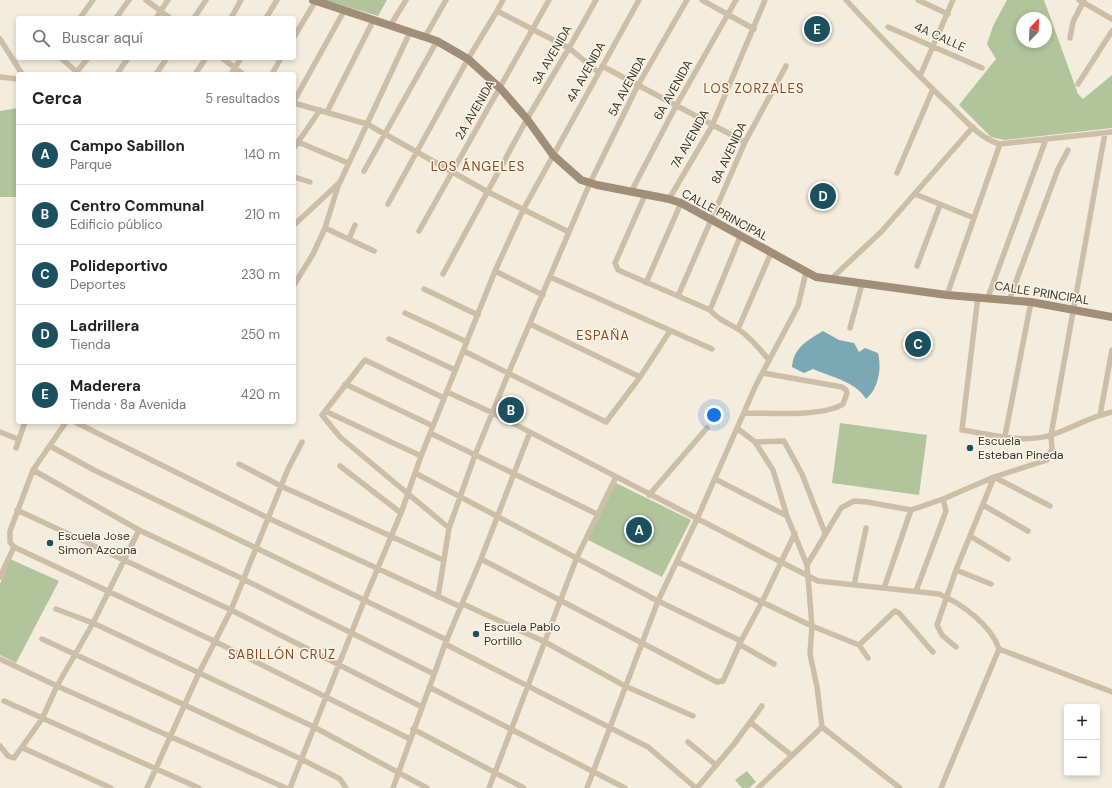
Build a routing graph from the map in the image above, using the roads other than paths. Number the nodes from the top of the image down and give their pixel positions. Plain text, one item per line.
1 (92, 0) edge
2 (129, 0) edge
3 (146, 0) edge
4 (168, 0) edge
5 (206, 0) edge
6 (241, 0) edge
7 (277, 0) edge
8 (406, 0) edge
9 (446, 0) edge
10 (502, 0) edge
11 (549, 0) edge
12 (596, 0) edge
13 (639, 0) edge
14 (687, 0) edge
15 (702, 0) edge
16 (736, 0) edge
17 (765, 0) edge
18 (846, 0) edge
19 (918, 0) edge
20 (953, 0) edge
21 (314, 1) edge
22 (1082, 1) edge
23 (161, 11) junction
24 (344, 11) junction
25 (497, 11) junction
26 (728, 14) junction
27 (948, 14) junction
28 (81, 16) edge
29 (117, 16) edge
30 (157, 16) edge
31 (167, 16) edge
32 (195, 16) edge
33 (231, 16) edge
34 (267, 16) edge
35 (1112, 19) edge
36 (373, 20) junction
37 (390, 26) junction
38 (888, 27) dead end
39 (533, 29) junction
40 (754, 29) junction
41 (1112, 31) edge
42 (410, 32) junction
43 (296, 33) edge
44 (425, 37) junction
45 (1070, 38) dead end
46 (0, 39) edge
47 (437, 41) junction
48 (934, 46) junction
49 (569, 48) junction
50 (468, 59) junction
51 (63, 60) edge
52 (87, 60) edge
53 (127, 60) edge
54 (166, 60) edge
55 (205, 60) edge
56 (225, 60) edge
57 (240, 60) edge
58 (280, 60) edge
59 (602, 66) junction
60 (786, 66) dead end
61 (235, 68) junction
62 (982, 68) dead end
63 (21, 72) edge
64 (75, 72) edge
65 (78, 72) edge
66 (118, 72) edge
67 (157, 72) edge
68 (196, 72) edge
69 (232, 72) edge
70 (240, 72) edge
71 (273, 72) edge
72 (598, 72) junction
73 (920, 76) junction
74 (0, 77) edge
75 (16, 79) edge
76 (1078, 84) dead end
77 (638, 85) junction
78 (501, 89) junction
79 (933, 89) junction
80 (296, 98) edge
81 (296, 103) edge
82 (676, 106) junction
83 (320, 110) junction
84 (327, 112) junction
85 (526, 120) junction
86 (367, 124) junction
87 (712, 126) junction
88 (973, 127) junction
89 (1112, 132) edge
90 (384, 133) junction
91 (1105, 133) junction
92 (1046, 139) junction
93 (298, 142) junction
94 (745, 142) junction
95 (1000, 144) junction
96 (296, 145) edge
97 (1068, 150) dead end
98 (416, 152) junction
99 (553, 155) junction
100 (348, 162) junction
101 (364, 171) dead end
102 (452, 172) junction
103 (897, 173) dead end
104 (296, 178) edge
105 (310, 182) dead end
106 (340, 182) junction
107 (590, 183) junction
108 (488, 192) junction
109 (632, 192) junction
110 (915, 194) junction
111 (645, 195) junction
112 (669, 199) junction
113 (681, 203) junction
114 (388, 204) dead end
115 (940, 205) junction
116 (523, 210) junction
117 (974, 218) junction
118 (711, 220) junction
119 (296, 223) edge
120 (355, 225) dead end
121 (325, 228) junction
122 (419, 231) dead end
123 (569, 232) junction
124 (740, 237) junction
125 (349, 239) junction
126 (374, 251) dead end
127 (771, 253) junction
128 (917, 266) dead end
129 (495, 271) junction
130 (806, 272) junction
131 (443, 274) dead end
132 (550, 277) junction
133 (831, 279) junction
134 (296, 282) edge
135 (646, 282) junction
136 (862, 284) junction
137 (424, 289) dead end
138 (947, 294) junction
139 (543, 295) junction
140 (678, 296) junction
141 (978, 296) junction
142 (988, 297) junction
143 (1009, 300) junction
144 (1031, 302) junction
145 (1075, 309) junction
146 (710, 310) junction
147 (405, 313) dead end
148 (478, 315) junction
149 (1112, 317) edge
150 (530, 324) junction
151 (850, 328) dead end
152 (738, 329) junction
153 (670, 331) junction
154 (389, 339) dead end
155 (467, 342) junction
156 (712, 349) dead end
157 (1112, 350) edge
158 (464, 351) junction
159 (769, 360) junction
160 (456, 370) junction
161 (509, 372) junction
162 (763, 373) junction
163 (640, 377) junction
164 (345, 384) junction
165 (447, 392) junction
166 (444, 398) junction
167 (325, 411) junction
168 (1112, 412) edge
169 (493, 413) junction
170 (744, 413) junction
171 (1100, 415) junction
172 (24, 424) edge
173 (65, 424) edge
174 (79, 424) edge
175 (433, 426) junction
176 (707, 428) dead end
177 (738, 429) junction
178 (0, 432) edge
179 (530, 432) junction
180 (430, 433) junction
181 (1050, 435) junction
182 (1005, 436) junction
183 (18, 439) junction
184 (302, 442) dead end
185 (754, 442) junction
186 (50, 446) junction
187 (16, 448) dead end
188 (475, 455) junction
189 (421, 456) junction
190 (239, 464) dead end
191 (340, 466) dead end
192 (33, 470) junction
193 (415, 473) junction
194 (514, 473) junction
195 (616, 477) junction
196 (994, 478) junction
197 (715, 479) junction
198 (281, 486) junction
199 (406, 494) junction
200 (649, 494) junction
201 (461, 498) junction
202 (943, 500) junction
203 (983, 505) junction
204 (1050, 506) dead end
205 (18, 510) junction
206 (911, 510) junction
207 (401, 513) junction
208 (597, 514) junction
209 (498, 516) junction
210 (787, 516) junction
211 (268, 518) junction
212 (697, 519) junction
213 (449, 528) junction
214 (866, 528) dead end
215 (139, 530) junction
216 (1028, 531) dead end
217 (795, 533) junction
218 (825, 533) junction
219 (970, 536) junction
220 (391, 537) junction
221 (14, 547) junction
222 (256, 548) junction
223 (577, 557) junction
224 (125, 559) junction
225 (481, 559) junction
226 (1008, 559) dead end
227 (443, 560) junction
228 (678, 562) junction
229 (780, 562) junction
230 (807, 565) junction
231 (378, 570) junction
232 (956, 570) junction
233 (808, 576) junction
234 (0, 577) edge
235 (243, 579) junction
236 (991, 584) dead end
237 (854, 585) junction
238 (884, 588) junction
239 (110, 591) junction
240 (916, 591) junction
241 (438, 597) junction
242 (947, 597) junction
243 (364, 601) junction
244 (560, 601) junction
245 (658, 601) junction
246 (762, 602) junction
247 (462, 606) junction
248 (56, 609) dead end
249 (231, 610) junction
250 (93, 623) junction
251 (812, 626) junction
252 (351, 634) junction
253 (42, 639) dead end
254 (214, 641) junction
255 (446, 642) junction
256 (545, 642) junction
257 (740, 643) junction
258 (641, 644) junction
259 (859, 645) junction
260 (956, 646) dead end
261 (998, 649) junction
262 (933, 652) dead end
263 (75, 655) junction
264 (868, 658) dead end
265 (0, 659) edge
266 (774, 664) dead end
267 (339, 665) junction
268 (199, 673) junction
269 (434, 674) junction
270 (57, 686) junction
271 (528, 686) junction
272 (625, 686) junction
273 (429, 687) junction
274 (1112, 692) edge
275 (326, 697) junction
276 (4, 701) dead end
277 (184, 706) junction
278 (762, 706) dead end
279 (422, 707) junction
280 (693, 716) dead end
281 (42, 719) junction
282 (750, 722) junction
283 (314, 727) junction
284 (822, 727) junction
285 (610, 728) junction
286 (413, 729) junction
287 (512, 730) junction
288 (172, 736) junction
289 (410, 739) junction
290 (688, 742) dead end
291 (0, 746) edge
292 (23, 748) junction
293 (791, 755) junction
294 (301, 759) junction
295 (716, 765) junction
296 (157, 770) junction
297 (399, 772) junction
298 (592, 772) junction
299 (495, 773) junction
300 (111, 788) edge
301 (147, 788) edge
302 (199, 788) edge
303 (286, 788) edge
304 (290, 788) edge
305 (346, 788) edge
306 (393, 788) edge
307 (427, 788) edge
308 (489, 788) edge
309 (524, 788) edge
310 (587, 788) edge
311 (625, 788) edge
312 (697, 788) edge
313 (758, 788) edge
314 (900, 788) edge
315 (941, 788) edge

1 - 28 street
2 - 29 street
3 - 23 street
4 - 23 street
5 - 32 street
6 - 33 street
7 - 34 street
8 - 37 street
9 - 44 street
10 - 25 street
11 - 39 street, 2A AVENIDA
12 - 49 street, 3A AVENIDA
13 - 59 street, 4A AVENIDA
14 - 77 street, 5A AVENIDA
15 - 26 street
16 - 26 street, 6A AVENIDA
17 - 40 street, 7A AVENIDA
18 - 73 street
19 - 27 street
20 - 27 street
21 - 24 street, CALLE PRINCIPAL
21 - 43 street
22 - 35 street
22 - 45 street
23 - 30 street
23 - 31 street
24 - 36 street, CALLE PRINCIPAL
24 - 80 street
25 - 39 street
25 - 50 street
26 - 40 street
26 - 82 street, 6A AVENIDA
27 - 48 street
36 - 37 street, CALLE PRINCIPAL
36 - 84 street
37 - 42 street, CALLE PRINCIPAL
38 - 48 street, 4A CALLE
39 - 49 street
39 - 78 street, 2A AVENIDA
40 - 87 street, 7A AVENIDA
41 - 76 street
42 - 44 street, CALLE PRINCIPAL
42 - 86 street
44 - 47 street, CALLE PRINCIPAL
46 - 63 street
47 - 50 street, CALLE PRINCIPAL
47 - 90 street
48 - 62 street, 4A CALLE
48 - 73 street
49 - 72 street
49 - 85 street, 3A AVENIDA
50 - 78 street, CALLE PRINCIPAL
50 - 98 street
51 - 64 street
52 - 65 street
53 - 66 street
54 - 67 street
55 - 68 street
56 - 61 street
57 - 61 street
58 - 71 street
59 - 72 street, 4A AVENIDA
59 - 77 street
60 - 94 street, 8A AVENIDA
61 - 69 street
61 - 70 street
72 - 99 street, 4A AVENIDA
73 - 79 street
74 - 75 street
77 - 82 street
77 - 107 street, 5A AVENIDA
78 - 85 street, CALLE PRINCIPAL
78 - 102 street, 2A AVENIDA
79 - 88 street
79 - 103 street
81 - 83 street
82 - 87 street
82 - 109 street, 6A AVENIDA
83 - 84 street
83 - 93 street
84 - 86 street
85 - 99 street, CALLE PRINCIPAL
85 - 108 street, 3A AVENIDA
86 - 90 street
86 - 100 street
87 - 94 street
87 - 112 street, 7A AVENIDA
88 - 95 street
88 - 110 street
89 - 91 street
90 - 98 street
90 - 101 street
91 - 92 street
91 - 145 street
92 - 95 street
92 - 142 street
93 - 96 street
93 - 100 street
94 - 118 street, 8A AVENIDA
95 - 117 street
97 - 143 street
98 - 102 street
98 - 114 street
99 - 107 street, CALLE PRINCIPAL
99 - 116 street, 4A AVENIDA
100 - 106 street
102 - 108 street
102 - 122 street, 2A AVENIDA
104 - 105 street
106 - 119 street
106 - 121 street
107 - 109 street, CALLE PRINCIPAL
107 - 123 street, 5A AVENIDA
108 - 116 street
108 - 131 street, 3A AVENIDA
109 - 111 street, CALLE PRINCIPAL
110 - 115 street
110 - 133 street
111 - 112 street, CALLE PRINCIPAL
111 - 135 street
112 - 113 street, CALLE PRINCIPAL
113 - 118 street, CALLE PRINCIPAL
113 - 135 street
115 - 117 street
115 - 128 street
116 - 123 street
116 - 129 street, 4A AVENIDA
117 - 138 street
118 - 124 street, CALLE PRINCIPAL
118 - 140 street, 8A AVENIDA
120 - 125 street
121 - 125 street
121 - 134 street
123 - 132 street, 5A AVENIDA
124 - 127 street, CALLE PRINCIPAL
124 - 146 street
125 - 126 street
127 - 130 street, CALLE PRINCIPAL
127 - 152 street
129 - 139 street
129 - 148 street, 4A AVENIDA
130 - 133 street, CALLE PRINCIPAL
130 - 159 street
132 - 139 street, 5A AVENIDA
132 - 153 street
133 - 136 street, CALLE PRINCIPAL
135 - 140 street
136 - 138 street, CALLE PRINCIPAL
136 - 151 street
137 - 148 street
138 - 141 street, CALLE PRINCIPAL
139 - 150 street, 5A AVENIDA
140 - 146 street
141 - 142 street, CALLE PRINCIPAL
141 - 182 street
142 - 143 street, CALLE PRINCIPAL
143 - 144 street, CALLE PRINCIPAL
144 - 145 street, CALLE PRINCIPAL
144 - 182 street
145 - 149 street, CALLE PRINCIPAL
145 - 181 street
146 - 152 street
147 - 155 street
148 - 155 street, 4A AVENIDA
150 - 161 street, 5A AVENIDA
150 - 163 street
152 - 159 street
153 - 156 street
153 - 163 street
154 - 160 street
155 - 158 street, 4A AVENIDA
157 - 171 street
158 - 160 street, 4A AVENIDA
158 - 161 street
159 - 162 street
160 - 165 street, 4A AVENIDA
161 - 163 street
161 - 169 street, 5A AVENIDA
162 - 170 street
162 - 170 street
164 - 166 street
164 - 167 street
164 - 175 street
165 - 166 street, 4A AVENIDA
165 - 169 street
166 - 175 street, 4A AVENIDA
167 - 189 street
167 - 199 street
168 - 171 street
169 - 179 street
169 - 188 street, 5A AVENIDA
170 - 177 street
171 - 181 street
172 - 183 street
173 - 186 street
174 - 211 street
175 - 180 street, 4A AVENIDA
176 - 200 street
177 - 185 street
177 - 197 street
178 - 183 street
179 - 194 street
179 - 195 street
180 - 188 street
180 - 189 street, 4A AVENIDA
181 - 182 street
181 - 196 street
183 - 187 street
184 - 198 street
185 - 210 street
185 - 218 street
186 - 192 street
186 - 222 street
188 - 194 street
188 - 201 street, 5A AVENIDA
189 - 193 street, 4A AVENIDA
190 - 198 street
191 - 207 street
192 - 205 street
192 - 215 street
193 - 199 street, 4A AVENIDA
193 - 201 street
194 - 208 street
194 - 209 street
195 - 200 street
195 - 208 street
196 - 202 street
196 - 203 street
196 - 204 street
197 - 210 street
197 - 212 street
198 - 211 street
198 - 220 street
199 - 207 street, 4A AVENIDA
199 - 213 street
200 - 212 street
201 - 209 street
201 - 213 street, 5A AVENIDA
202 - 206 street
202 - 240 street
203 - 216 street
203 - 219 street
205 - 221 street
205 - 224 street
206 - 218 street
206 - 238 street
207 - 220 street, 4A AVENIDA
208 - 223 street
209 - 223 street
209 - 225 street
210 - 217 street
211 - 222 street
211 - 231 street
212 - 228 street
212 - 229 street
213 - 227 street, 5A AVENIDA
214 - 237 street
215 - 224 street
215 - 235 street
217 - 229 street
217 - 230 street
218 - 230 street
219 - 226 street
219 - 232 street
220 - 227 street
220 - 231 street, 4A AVENIDA
221 - 234 street
221 - 239 street
222 - 235 street
222 - 243 street
223 - 244 street
223 - 245 street
224 - 239 street
224 - 249 street
225 - 244 street
225 - 247 street
227 - 241 street, 5A AVENIDA
228 - 245 street
228 - 246 street
229 - 233 street
229 - 246 street
230 - 233 street
231 - 241 street
231 - 243 street, 4A AVENIDA
232 - 236 street
232 - 242 street
233 - 237 street
233 - 251 street
235 - 249 street
235 - 252 street
237 - 238 street
238 - 240 street
239 - 250 street
239 - 254 street
240 - 242 street
241 - 247 street
242 - 260 street
242 - 261 street
243 - 252 street, 4A AVENIDA
243 - 255 street
244 - 256 street
244 - 258 street
245 - 257 street
245 - 258 street
246 - 251 street
246 - 257 street
247 - 255 street
247 - 256 street
248 - 250 street
249 - 254 street
249 - 267 street
250 - 263 street
250 - 268 street
251 - 259 street
251 - 284 street
252 - 267 street, 4A AVENIDA
252 - 269 street
253 - 263 street
254 - 268 street
254 - 275 street
255 - 269 street
255 - 271 street
256 - 271 street
256 - 272 street
257 - 258 street
257 - 266 street
258 - 272 street
259 - 262 street
259 - 264 street
261 - 274 street
261 - 315 street
263 - 270 street
263 - 277 street
265 - 270 street
267 - 275 street, 4A AVENIDA
267 - 279 street
268 - 277 street
268 - 283 street
269 - 273 street
270 - 281 street
270 - 288 street
271 - 285 street
271 - 287 street
272 - 280 street
272 - 285 street
273 - 279 street
273 - 287 street
275 - 283 street, 4A AVENIDA
275 - 289 street
276 - 281 street
277 - 288 street
277 - 294 street
278 - 282 street
279 - 286 street
281 - 292 street
281 - 296 street
282 - 293 street
282 - 295 street
283 - 294 street, 4A AVENIDA
283 - 297 street
284 - 293 street
284 - 314 street
285 - 298 street
285 - 312 street
286 - 289 street
286 - 299 street
287 - 298 street
287 - 299 street
288 - 296 street
288 - 303 street
289 - 297 street
290 - 295 street
291 - 292 street
292 - 300 street
293 - 313 street
294 - 304 street, 4A AVENIDA
294 - 305 street
295 - 312 street
296 - 301 street
296 - 302 street
297 - 306 street
297 - 307 street
298 - 310 street
298 - 311 street
299 - 308 street
299 - 309 street

